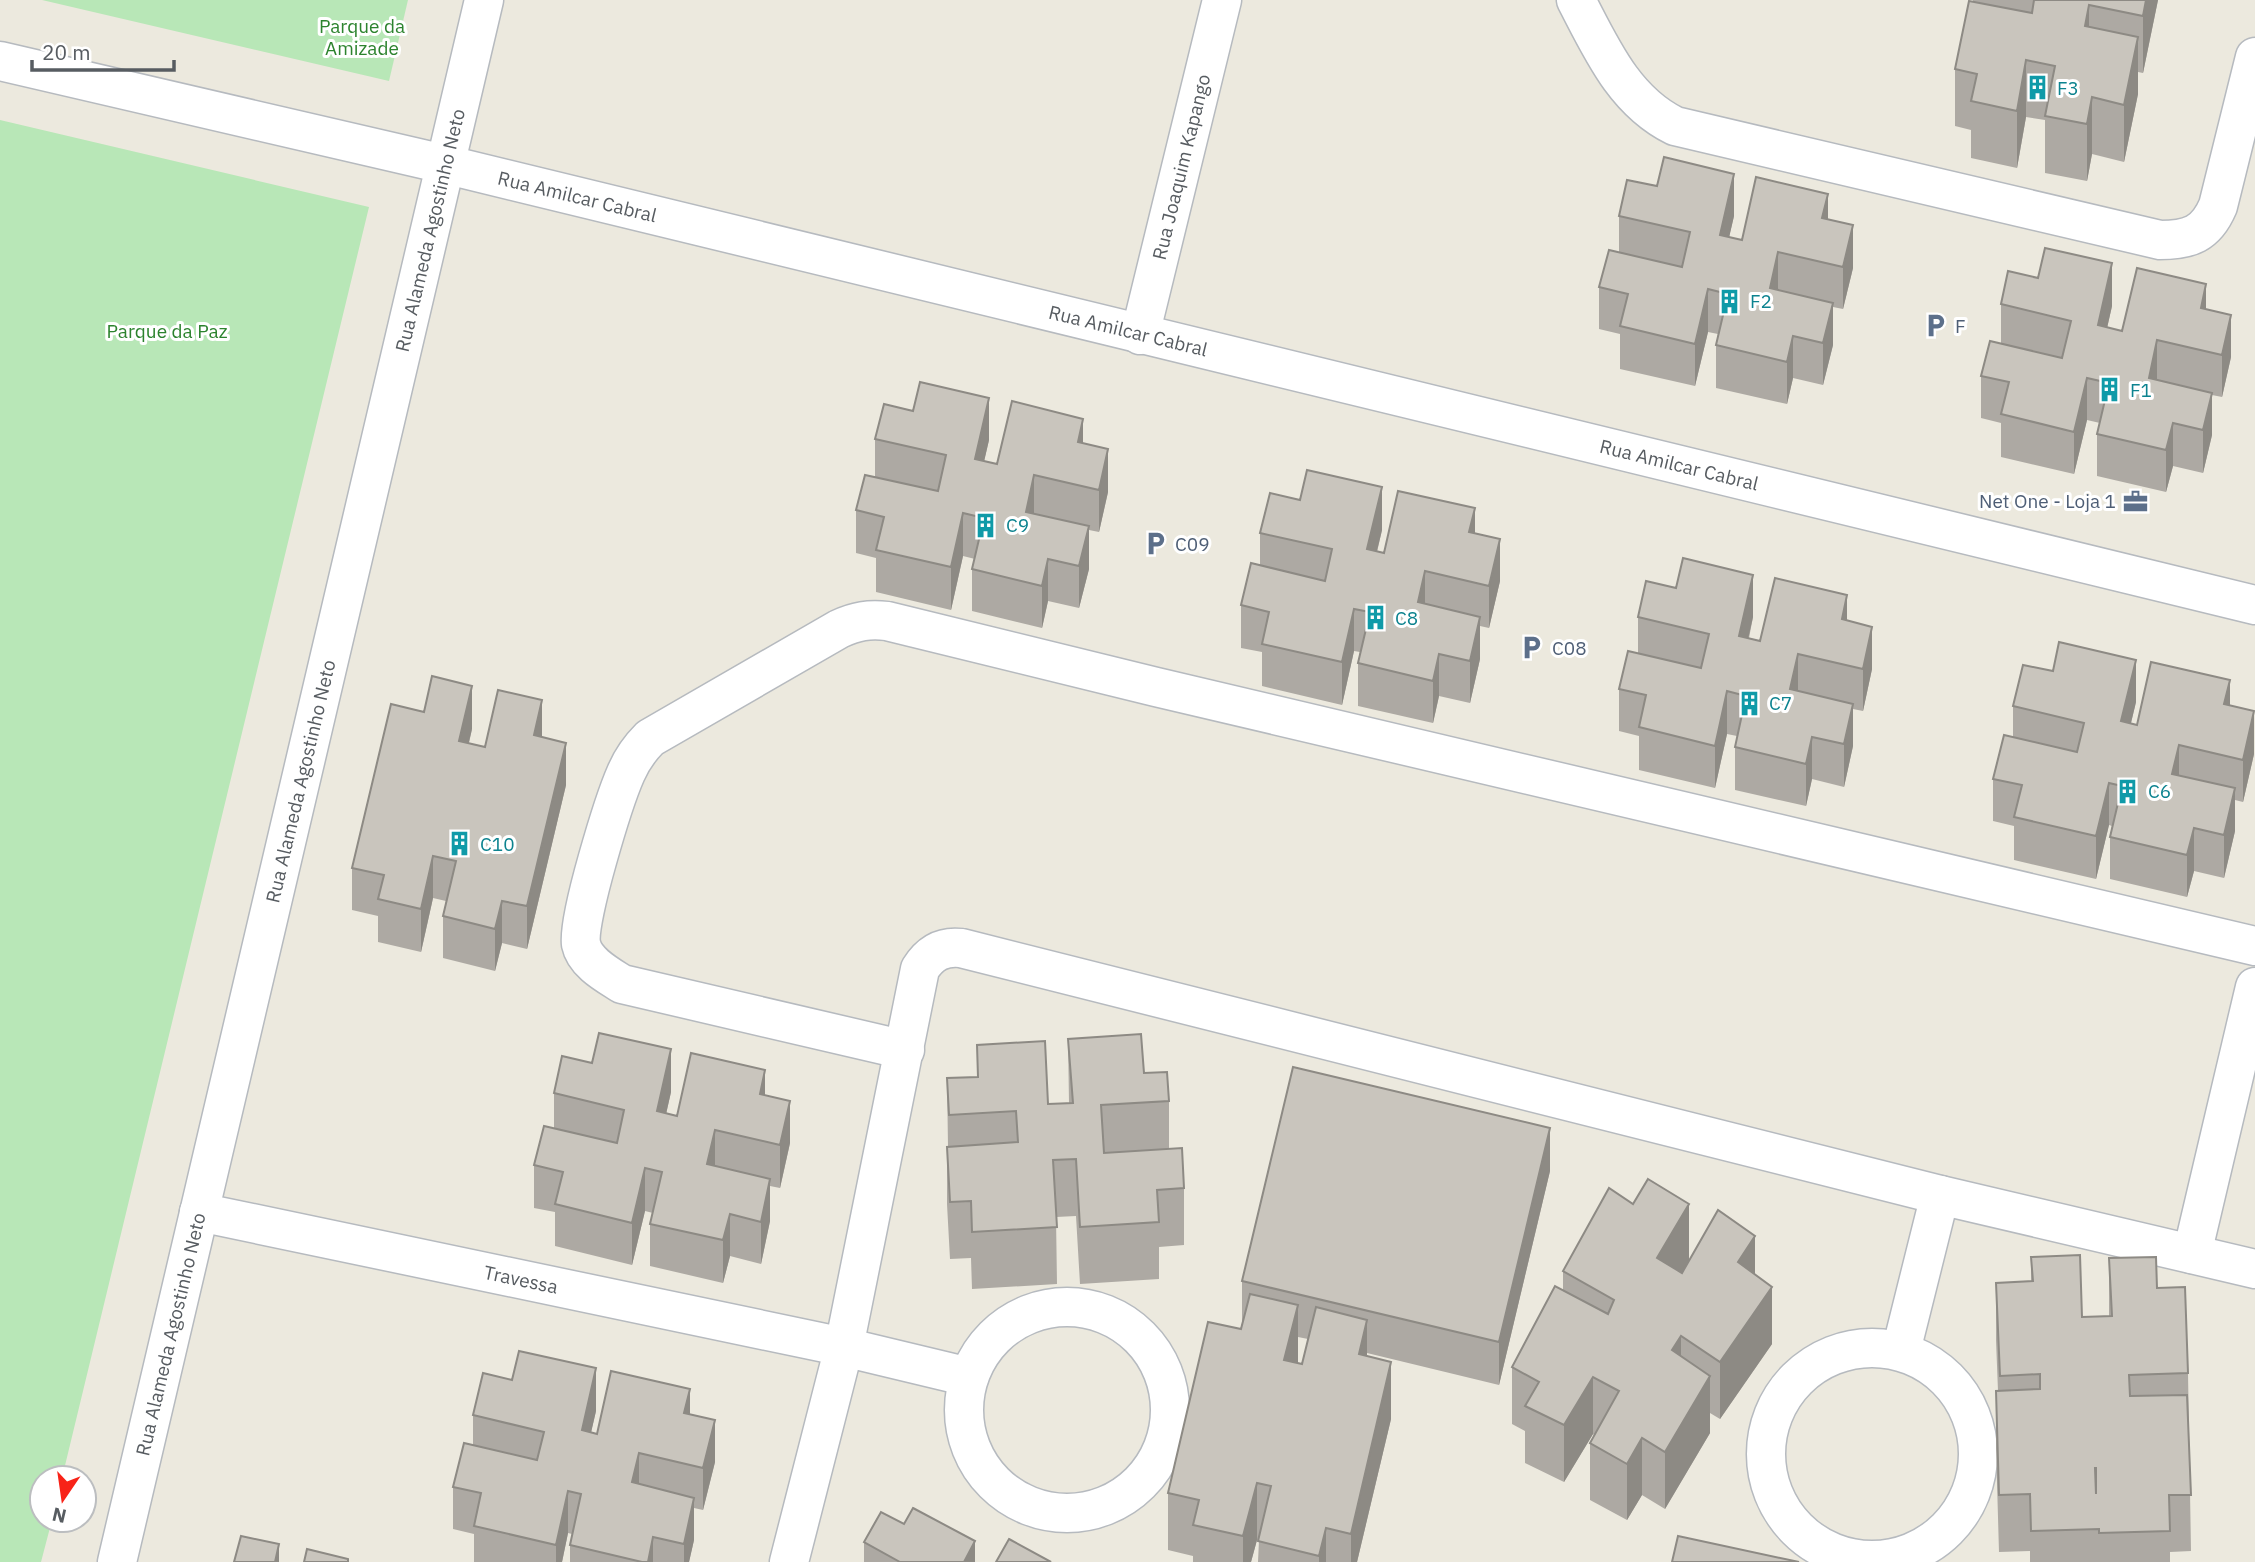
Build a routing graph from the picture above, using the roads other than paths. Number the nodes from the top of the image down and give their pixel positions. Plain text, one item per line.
1 (484, 0) edge
2 (1222, 0) edge
3 (1576, 0) edge
4 (2255, 57) edge
5 (0, 61) edge
6 (444, 164) junction
7 (1140, 335) junction
8 (2255, 605) edge
9 (2255, 946) edge
10 (2255, 987) edge
11 (905, 1051) junction
12 (1940, 1195) junction
13 (198, 1212) junction
14 (2192, 1254) junction
15 (2255, 1269) edge
16 (844, 1347) junction
17 (1901, 1351) junction
18 (969, 1377) junction
19 (117, 1562) edge
20 (789, 1562) edge

1 - 6 street, Rua Alameda Agostinho Neto
2 - 7 street, Rua Joaquim Kapango
3 - 4 street
5 - 6 street, Rua Amilcar Cabral
6 - 7 street, Rua Amilcar Cabral
6 - 13 street, Rua Alameda Agostinho Neto
7 - 8 street, Rua Amilcar Cabral
9 - 11 street
10 - 14 street
11 - 12 street
11 - 16 street
12 - 14 street
12 - 17 street
13 - 16 street, Travessa
13 - 19 street, Rua Alameda Agostinho Neto
14 - 15 street
16 - 18 street, Travessa
16 - 20 street
17 - 17 street
18 - 18 street

